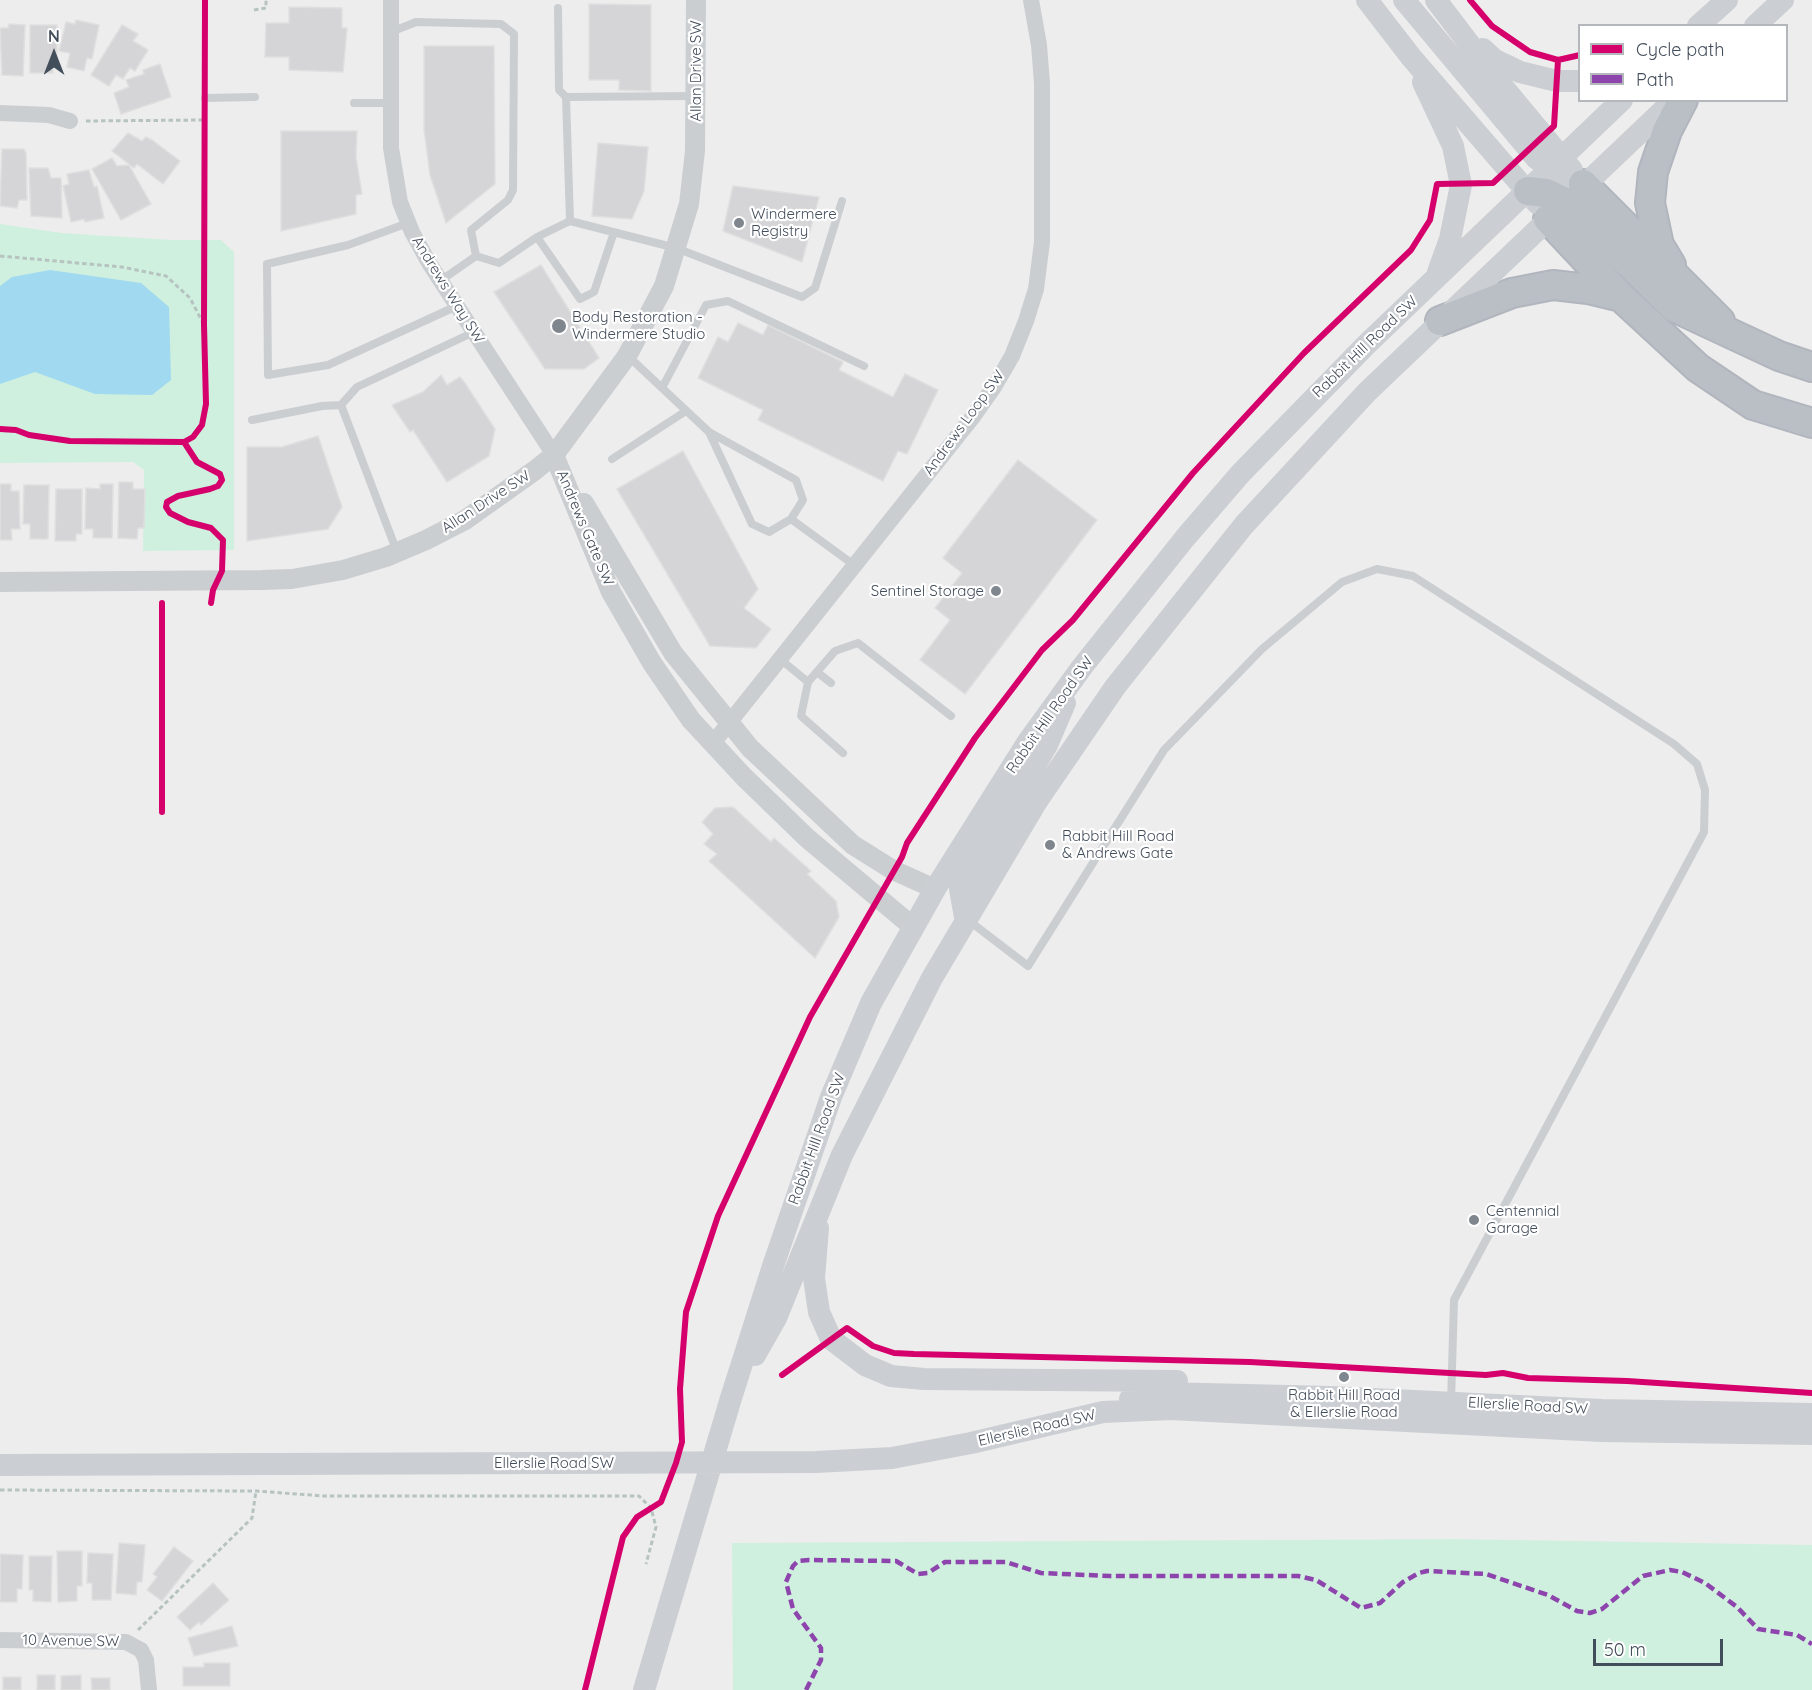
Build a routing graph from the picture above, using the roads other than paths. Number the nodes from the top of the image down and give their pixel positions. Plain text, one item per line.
1 (391, 0) edge
2 (696, 0) edge
3 (1031, 0) edge
4 (1367, 0) edge
5 (1404, 0) edge
6 (1436, 0) edge
7 (1726, 0) edge
8 (1783, 0) edge
9 (558, 8) dead end
10 (1698, 24) edge
11 (1757, 24) edge
12 (1459, 27) junction
13 (391, 32) junction
14 (1411, 57) junction
15 (1578, 81) edge
16 (696, 96) junction
17 (255, 97) dead end
18 (566, 97) junction
19 (205, 98) road end
20 (1620, 102) edge
21 (1672, 102) edge
22 (1682, 102) edge
23 (354, 103) dead end
24 (391, 103) junction
25 (0, 113) edge
26 (70, 121) road end
27 (1556, 164) junction
28 (1528, 191) junction
29 (842, 201) dead end
30 (1565, 202) junction
31 (570, 221) junction
32 (408, 223) junction
33 (614, 232) junction
34 (537, 237) junction
35 (676, 248) junction
36 (476, 256) junction
37 (1435, 279) junction
38 (440, 280) junction
39 (1683, 285) junction
40 (1621, 297) junction
41 (457, 306) junction
42 (1440, 321) junction
43 (474, 332) junction
44 (1732, 333) junction
45 (627, 356) junction
46 (864, 366) dead end
47 (1812, 367) edge
48 (662, 388) junction
49 (341, 405) junction
50 (686, 411) junction
51 (252, 420) dead end
52 (1812, 423) edge
53 (709, 432) junction
54 (554, 455) junction
55 (612, 459) dead end
56 (791, 519) junction
57 (397, 552) junction
58 (854, 565) junction
59 (0, 582) edge
60 (780, 659) junction
61 (817, 672) junction
62 (808, 682) junction
63 (1072, 682) junction
64 (831, 683) dead end
65 (951, 716) dead end
66 (728, 723) junction
67 (713, 743) junction
68 (843, 753) dead end
69 (934, 889) junction
70 (965, 918) junction
71 (913, 927) junction
72 (819, 1209) junction
73 (1330, 1397) junction
74 (731, 1398) junction
75 (1103, 1412) junction
76 (1451, 1413) junction
77 (1812, 1414) edge
78 (1812, 1434) edge
79 (713, 1463) junction
80 (0, 1466) edge
81 (0, 1640) edge
82 (149, 1690) edge
83 (644, 1690) edge

1 - 13 street, Andrews Way SW
2 - 16 street, Allan Drive SW
3 - 58 street, Andrews Loop SW
4 - 14 main road
5 - 27 main road
6 - 12 main road
7 - 10 main road
8 - 11 main road
9 - 18 lane
12 - 15 main road
12 - 27 main road
13 - 24 street, Andrews Way SW
13 - 36 lane
14 - 28 main road
14 - 37 main road
16 - 18 lane
16 - 35 street, Allan Drive SW
17 - 19 lane
18 - 31 lane
20 - 27 main road, Rabbit Hill Road SW
21 - 30 main road, Rabbit Hill Road SW
22 - 39 highway
23 - 24 lane
24 - 32 street, Andrews Way SW
25 - 26 street
27 - 28 main road, Rabbit Hill Road SW
27 - 30 main road
28 - 30 highway
28 - 37 main road, Rabbit Hill Road SW
29 - 35 lane
30 - 39 highway
30 - 40 highway
30 - 42 main road, Rabbit Hill Road SW
30 - 44 highway
31 - 33 lane
31 - 34 lane
32 - 38 street, Andrews Way SW
32 - 41 lane
33 - 34 lane
33 - 35 lane
34 - 36 lane
35 - 45 street, Allan Drive SW
36 - 38 lane
37 - 63 main road, Rabbit Hill Road SW
38 - 41 street, Andrews Way SW
39 - 44 highway
40 - 42 highway
40 - 52 highway
41 - 43 street, Andrews Way SW
42 - 70 main road, Rabbit Hill Road SW
43 - 49 lane
43 - 54 street, Andrews Way SW
44 - 47 highway
45 - 48 lane
45 - 54 street, Allan Drive SW
46 - 48 lane
48 - 50 lane
49 - 51 lane
49 - 57 lane
50 - 53 lane
50 - 55 lane
53 - 56 lane
53 - 56 lane
54 - 57 street, Allan Drive SW
54 - 66 street, Andrews Gate SW
54 - 67 street, Andrews Gate SW
56 - 58 lane
57 - 59 street, Allan Drive SW
58 - 60 street, Andrews Loop SW
60 - 62 lane
60 - 66 street, Andrews Loop SW
61 - 62 lane
61 - 64 lane
61 - 65 lane
62 - 68 lane
63 - 69 main road, Rabbit Hill Road SW
63 - 70 main road
66 - 67 street, Andrews Loop SW
66 - 69 street, Andrews Gate SW
67 - 71 street, Andrews Gate SW
69 - 71 main road, Rabbit Hill Road SW
70 - 72 main road, Rabbit Hill Road SW
70 - 76 lane
71 - 74 main road, Rabbit Hill Road SW
72 - 73 main road
72 - 74 main road, Rabbit Hill Road SW
73 - 75 main road, Ellerslie Road SW
73 - 76 main road, Ellerslie Road SW
74 - 79 main road, Rabbit Hill Road SW
75 - 76 main road, Ellerslie Road SW
75 - 79 main road, Ellerslie Road SW
76 - 77 main road, Ellerslie Road SW
76 - 78 main road, Ellerslie Road SW
79 - 80 main road, Ellerslie Road SW
79 - 83 main road, Rabbit Hill Road SW
81 - 82 street, 10 Avenue SW

